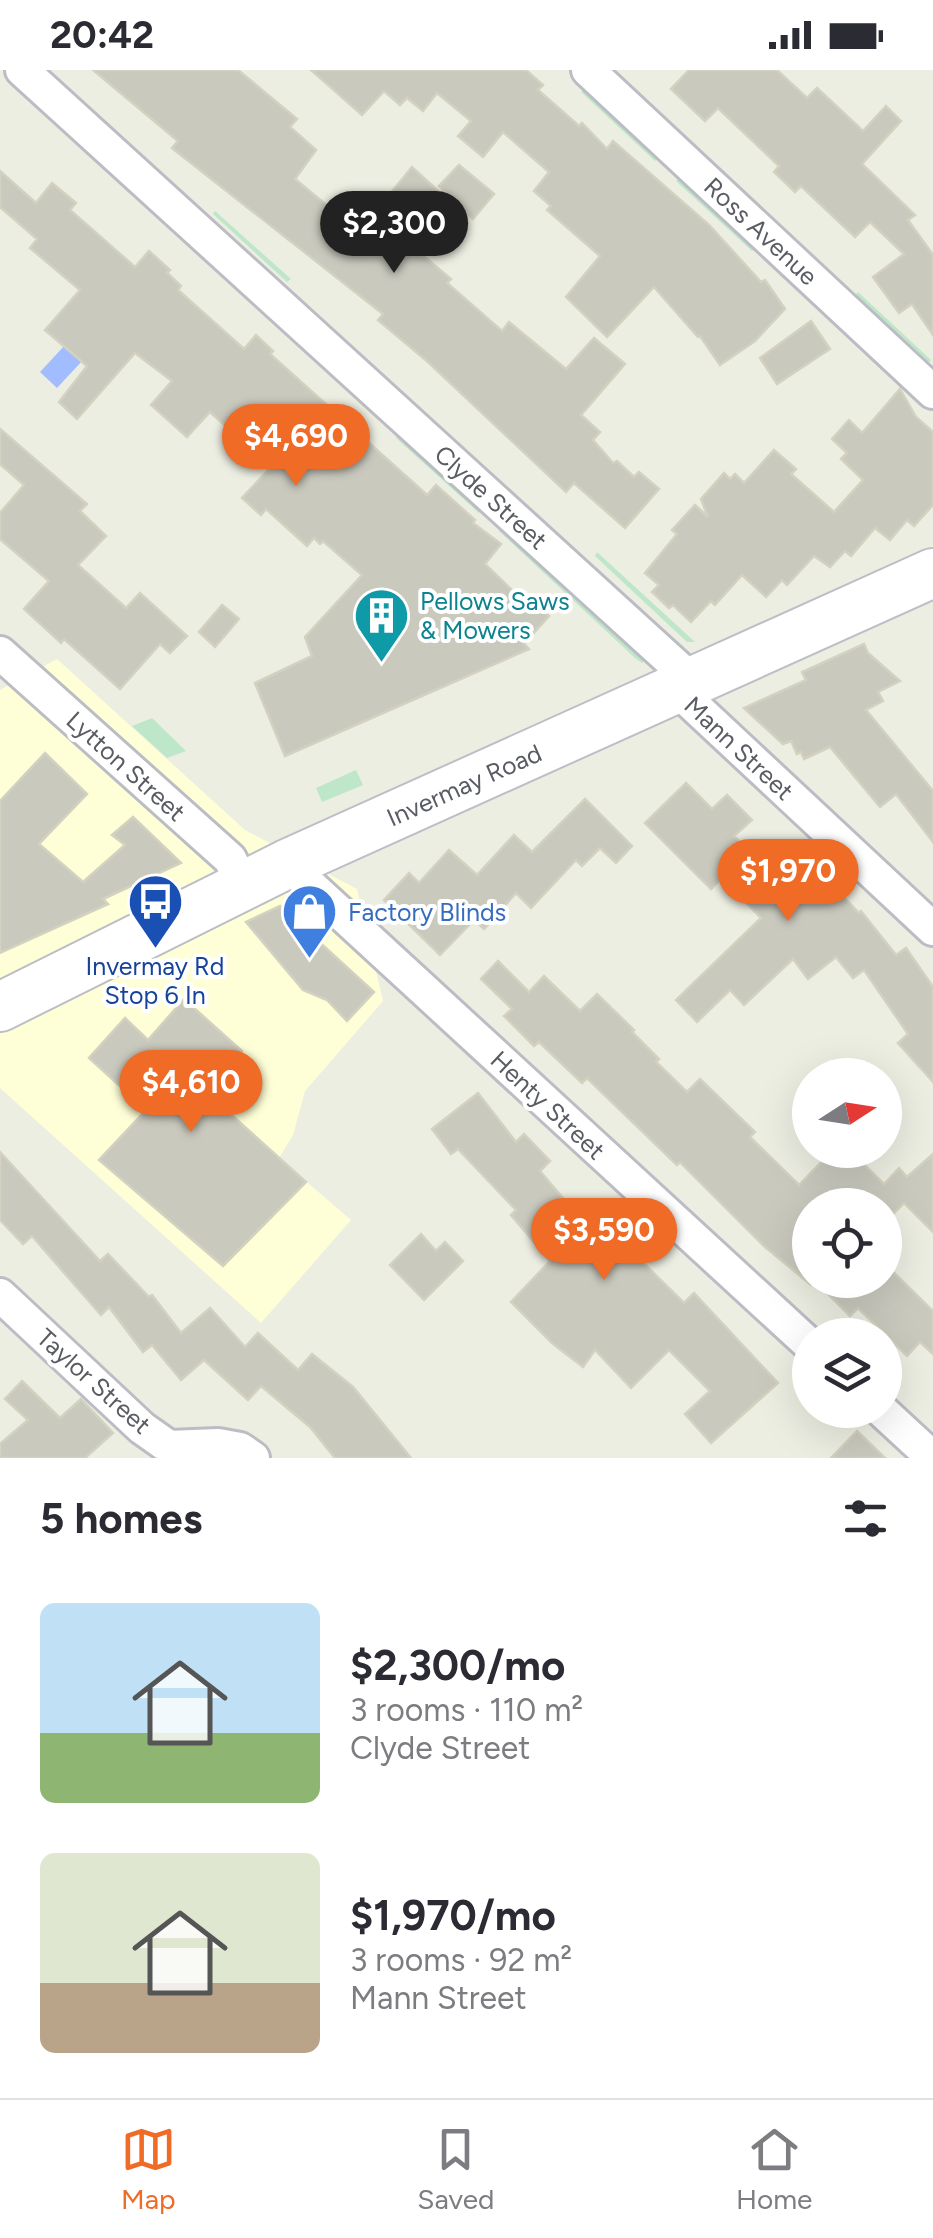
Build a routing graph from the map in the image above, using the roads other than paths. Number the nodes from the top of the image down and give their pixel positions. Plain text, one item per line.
1 (22, 70) edge
2 (588, 70) edge
3 (933, 392) edge
4 (933, 573) edge
5 (0, 653) edge
6 (684, 685) junction
7 (287, 864) junction
8 (243, 885) junction
9 (933, 929) edge
10 (0, 1007) edge
11 (0, 1296) edge
12 (792, 1328) edge
13 (900, 1428) edge
14 (166, 1452) edge
15 (253, 1458) edge
16 (933, 1458) edge

1 - 6 street, Clyde Street
2 - 3 street, Ross Avenue
4 - 6 main road, Invermay Road
5 - 8 street, Lytton Street
6 - 7 main road, Invermay Road
6 - 9 street, Mann Street
7 - 8 main road, Invermay Road
7 - 12 street, Henty Street
8 - 10 main road, Invermay Road
11 - 14 street, Taylor Street
13 - 16 street
14 - 15 street, Taylor Street

